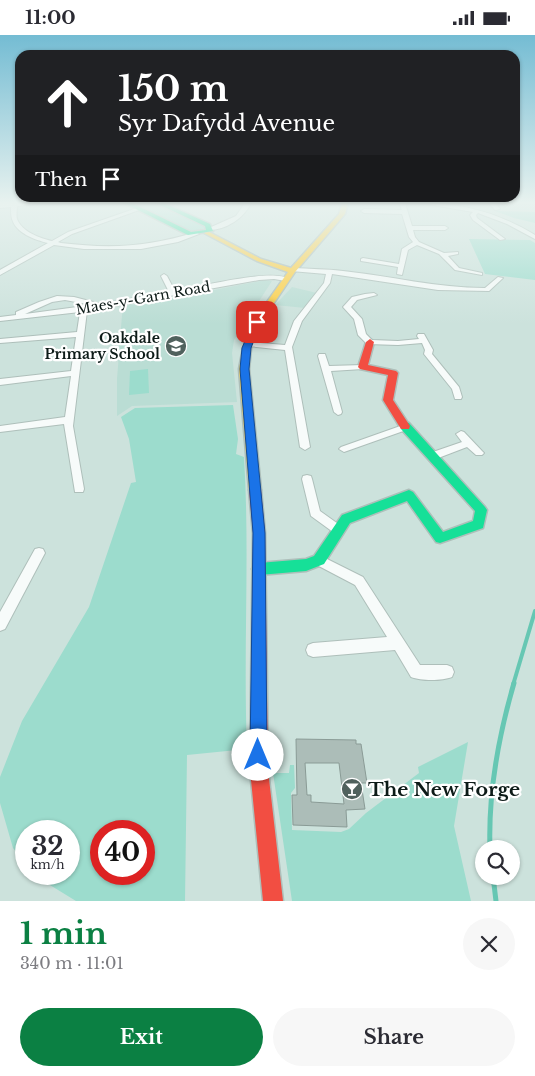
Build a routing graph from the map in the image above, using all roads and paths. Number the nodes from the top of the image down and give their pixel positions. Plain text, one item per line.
1 (51, 243) edge
2 (54, 243) edge
3 (164, 243) edge
4 (228, 243) edge
5 (316, 243) edge
6 (417, 243) joint
7 (456, 253) dead end
8 (443, 255) junction
9 (363, 260) dead end
10 (402, 265) junction
11 (0, 273) edge
12 (290, 273) junction
13 (329, 273) junction
14 (400, 274) dead end
15 (480, 274) dead end
16 (164, 276) dead end
17 (500, 278) dead end
18 (173, 293) junction
19 (374, 295) dead end
20 (100, 306) junction
21 (84, 309) junction
22 (12, 318) junction
23 (0, 319) edge
24 (80, 334) junction
25 (0, 341) edge
26 (370, 342) junction
27 (248, 344) junction
28 (288, 348) junction
29 (322, 357) dead end
30 (363, 367) junction
31 (326, 369) junction
32 (74, 373) junction
33 (0, 382) edge
34 (458, 397) dead end
35 (338, 412) dead end
36 (69, 420) junction
37 (406, 427) junction
38 (0, 429) edge
39 (461, 434) dead end
40 (469, 443) junction
41 (305, 447) dead end
42 (344, 449) dead end
43 (479, 453) dead end
44 (433, 455) junction
45 (307, 479) dead end
46 (80, 489) dead end
47 (337, 529) junction
48 (39, 553) dead end
49 (319, 560) junction
50 (259, 569) junction
51 (0, 625) edge
52 (398, 643) junction
53 (313, 650) dead end
54 (447, 672) dead end
55 (273, 901) edge

1 - 11 street
2 - 3 street
4 - 12 street
5 - 12 street
6 - 8 street
6 - 10 street
7 - 8 street
8 - 15 street
9 - 10 street
10 - 14 street
12 - 13 street, Maes-y-Garn Road
12 - 18 street, Maes-y-Garn Road
12 - 27 street
13 - 17 street, Maes-y-Garn Road
13 - 28 street
16 - 18 street
18 - 20 street, Maes-y-Garn Road
19 - 26 street
20 - 21 street, Maes-y-Garn Road
20 - 22 street
21 - 22 street, Maes-y-Garn Road
21 - 24 street
22 - 23 street, Maes-y-Garn Road
24 - 25 street
24 - 32 street
26 - 30 street
26 - 34 street
27 - 28 street
27 - 50 street
28 - 41 street
29 - 31 street
30 - 31 street
30 - 37 street
31 - 35 street
32 - 33 street
32 - 36 street
36 - 38 street
36 - 46 street
37 - 42 street
37 - 44 street
39 - 40 street
40 - 43 street
40 - 44 street
44 - 47 street
45 - 47 street
47 - 49 street
48 - 51 street
49 - 50 street
49 - 52 street
50 - 55 street
52 - 53 street
52 - 54 street

